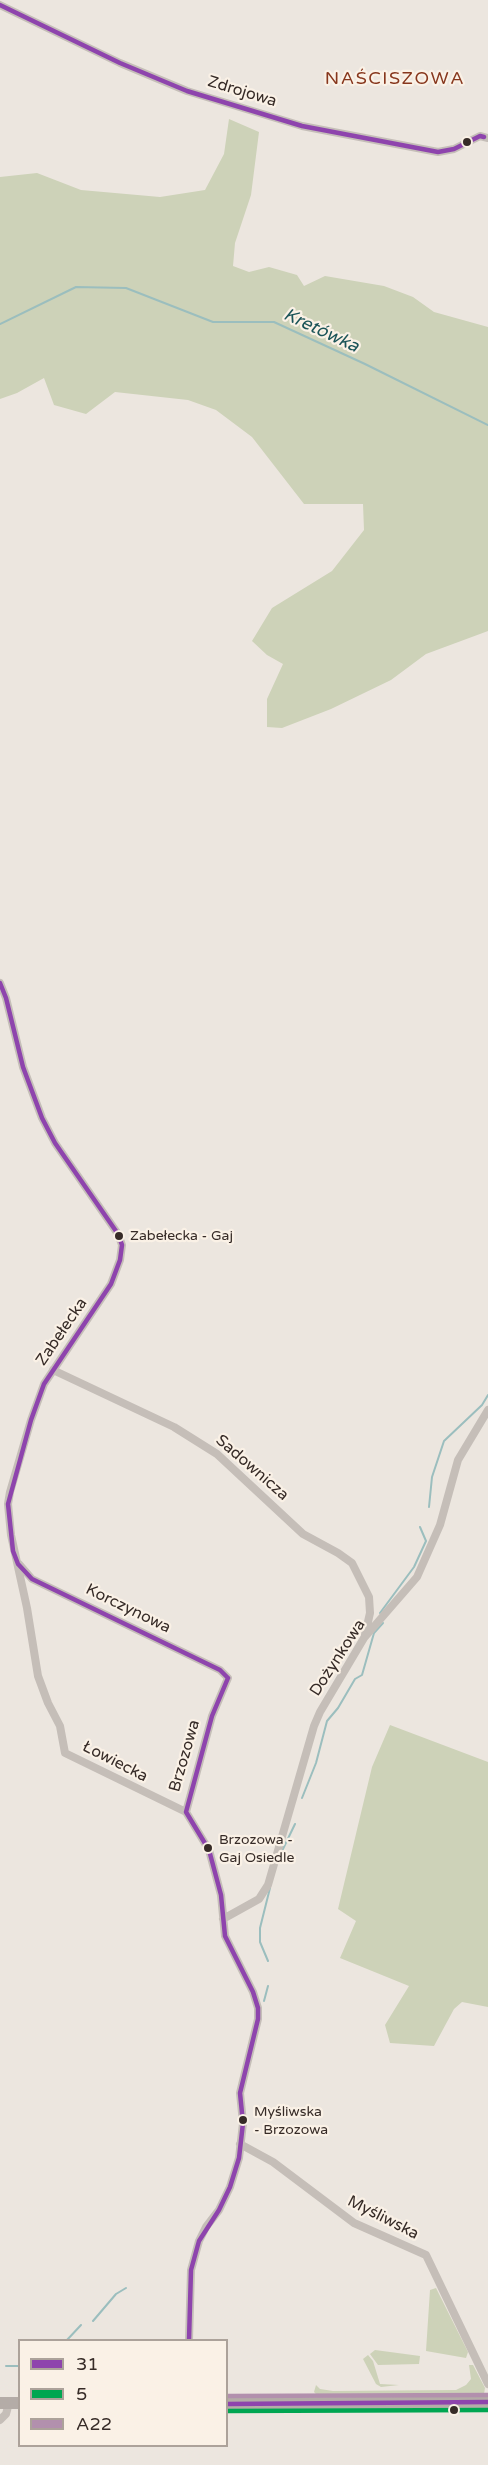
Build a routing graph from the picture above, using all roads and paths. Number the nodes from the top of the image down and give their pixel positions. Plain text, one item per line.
1 (0, 5) edge
2 (488, 138) edge
3 (0, 982) edge
4 (53, 1370) junction
5 (488, 1410) edge
6 (18, 1564) junction
7 (364, 1638) junction
8 (228, 1678) joint
9 (65, 1753) joint
10 (186, 1812) junction
11 (223, 1919) junction
12 (240, 2144) junction
13 (189, 2339) edge
14 (488, 2384) edge
15 (488, 2402) edge
16 (10, 2403) edge
17 (228, 2404) edge
18 (0, 2420) edge

1 - 2 street, Zdrojowa
3 - 4 street, Zabełecka
4 - 6 street, Zabełecka
4 - 7 street, Sadownicza
5 - 7 street, Dożynkowa
6 - 8 street, Korczynowa
6 - 9 street, Zabełecka
7 - 11 street, Dożynkowa
8 - 10 street, Brzozowa
9 - 10 street, Łowiecka
10 - 11 street, Brzozowa
11 - 12 street, Brzozowa
12 - 13 street
12 - 14 street, Myśliwska
15 - 17 main road
16 - 18 street

